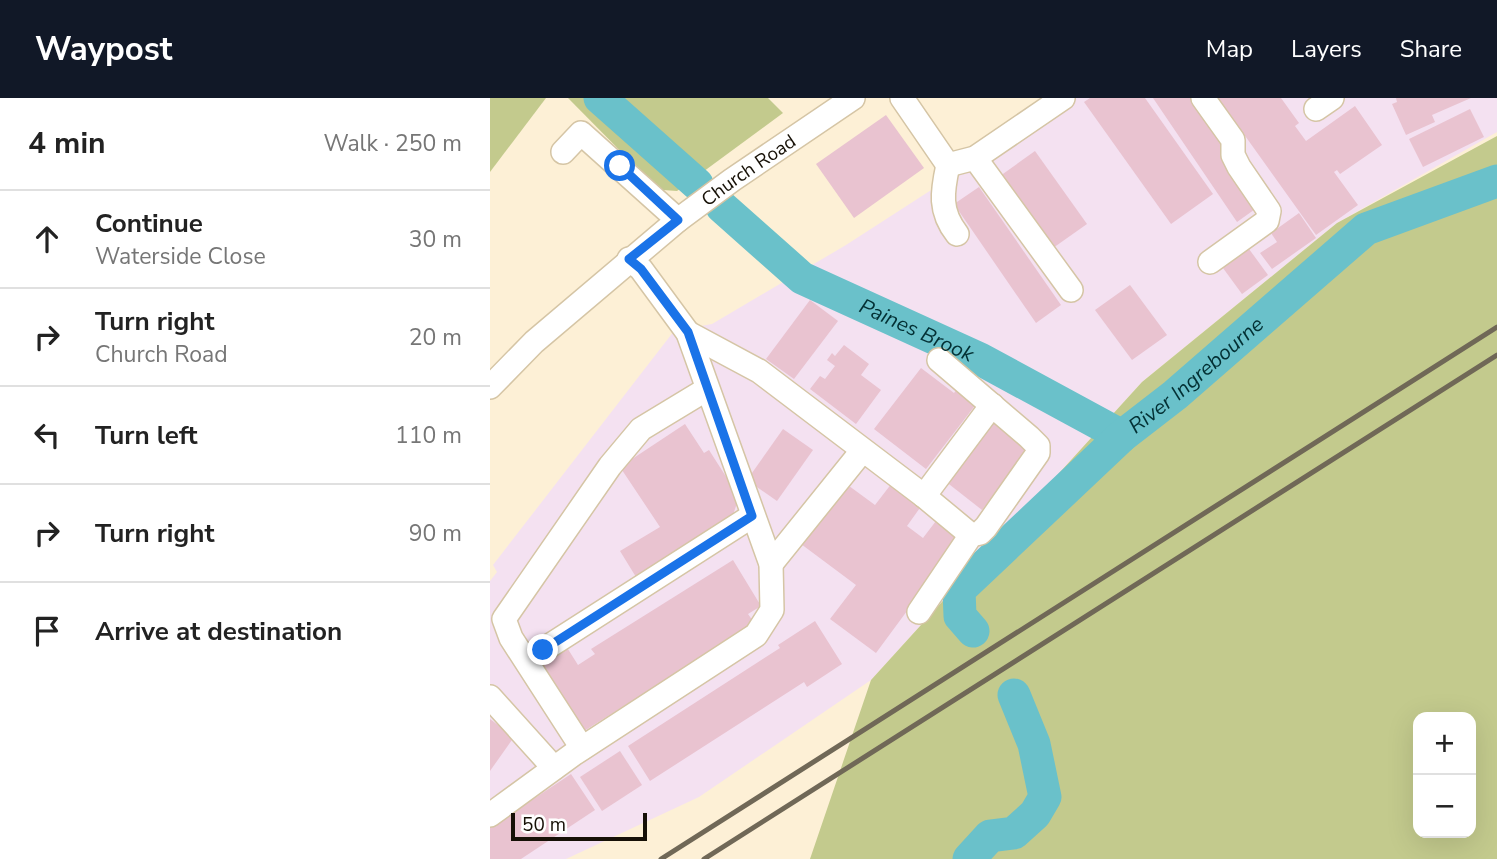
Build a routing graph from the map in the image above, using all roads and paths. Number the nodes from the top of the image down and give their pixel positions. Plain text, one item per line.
1 (853, 98) edge
2 (902, 98) edge
3 (1063, 98) edge
4 (1203, 98) edge
5 (563, 152) dead end
6 (975, 158) junction
7 (948, 165) junction
8 (678, 220) junction
9 (957, 234) dead end
10 (629, 259) junction
11 (1210, 262) dead end
12 (1071, 290) dead end
13 (688, 332) junction
14 (939, 360) dead end
15 (490, 387) edge
16 (707, 389) junction
17 (992, 405) junction
18 (862, 451) junction
19 (924, 496) junction
20 (752, 516) junction
21 (971, 535) junction
22 (771, 564) junction
23 (919, 612) dead end
24 (543, 650) dead end
25 (490, 697) edge
26 (582, 748) junction
27 (554, 768) junction
28 (490, 815) edge

1 - 8 street, Church Road
2 - 7 street
3 - 6 street
4 - 11 street
5 - 8 street
6 - 7 street
6 - 12 street
7 - 9 street
8 - 10 street, Church Road
10 - 13 street
10 - 15 street, Church Road
13 - 16 street
13 - 18 street
14 - 17 street
16 - 20 street
16 - 26 street
17 - 19 street
17 - 21 street
18 - 19 street
18 - 22 street
19 - 21 street
20 - 22 street
20 - 24 street
21 - 23 street
22 - 26 street
25 - 27 street
26 - 27 street
27 - 28 street

